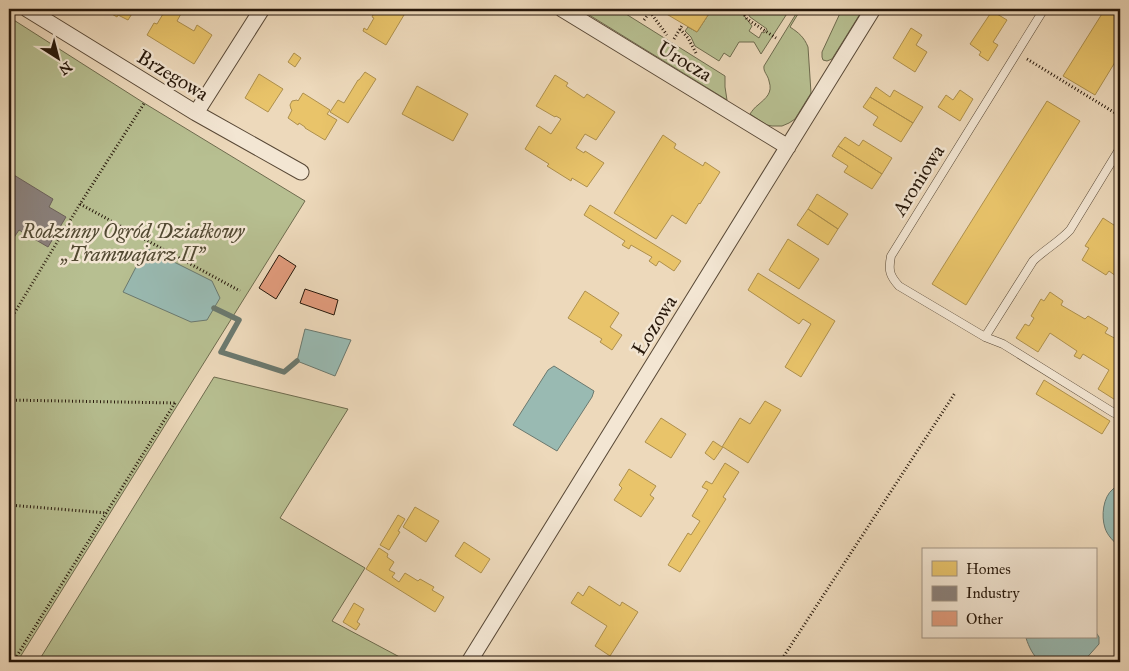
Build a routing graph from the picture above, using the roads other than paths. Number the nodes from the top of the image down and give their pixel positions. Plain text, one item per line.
1 (27, 9) edge
2 (262, 9) edge
3 (562, 9) edge
4 (873, 9) edge
5 (1044, 9) edge
6 (196, 113) junction
7 (788, 147) junction
8 (1120, 148) edge
9 (301, 172) dead end
10 (984, 337) junction
11 (1114, 413) dead end
12 (468, 662) edge

1 - 6 street, Brzegowa
2 - 6 street
3 - 7 street, Urocza
4 - 7 street, Łozowa
5 - 10 lane, Aroniowa
6 - 9 street, Brzegowa
7 - 12 street, Łozowa
8 - 10 lane
10 - 11 lane, Aroniowa

